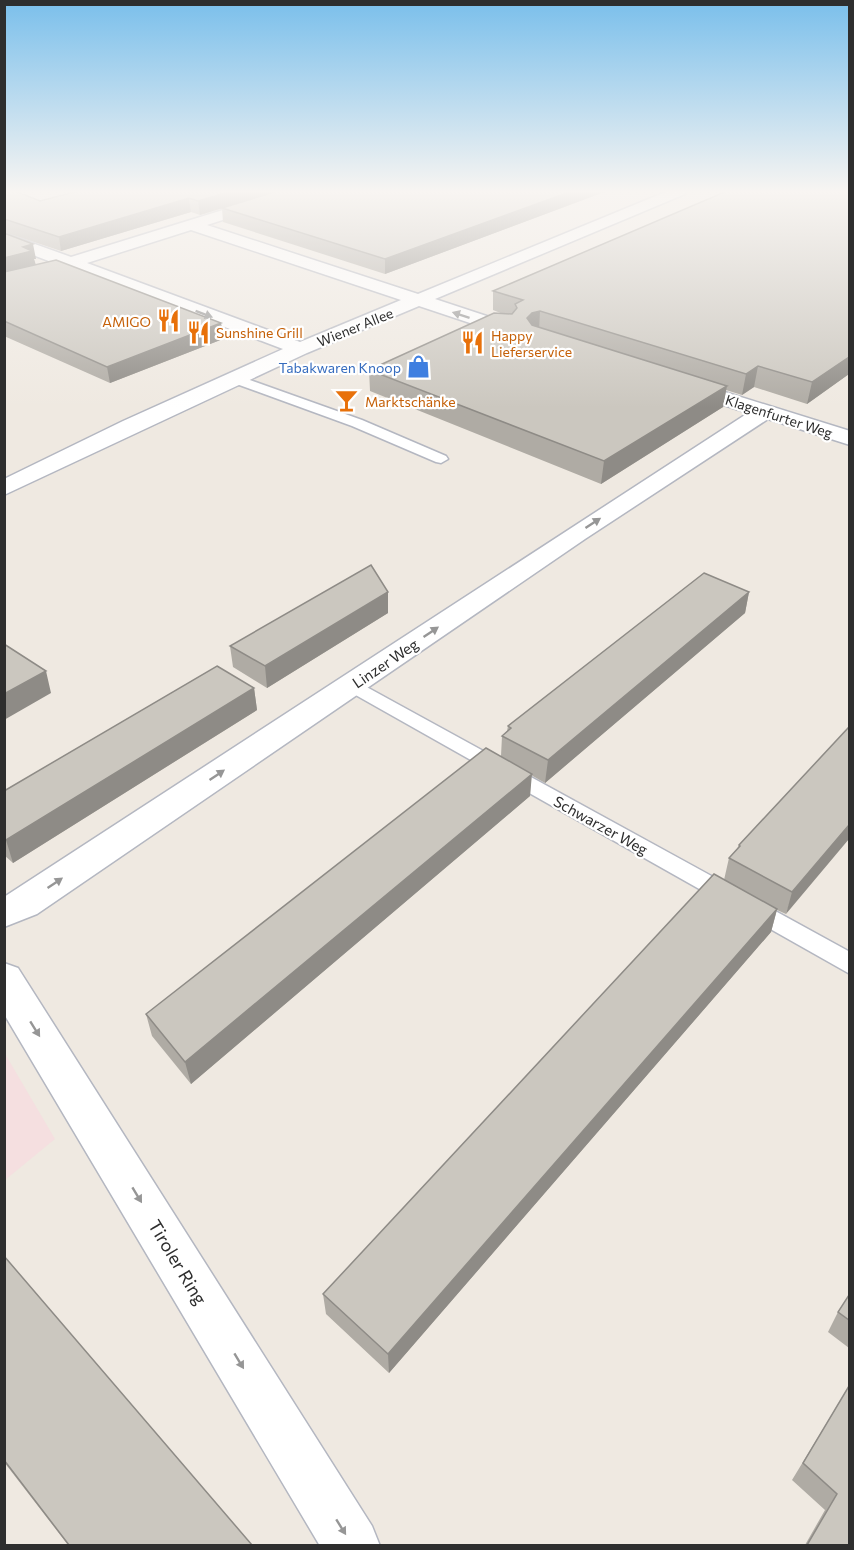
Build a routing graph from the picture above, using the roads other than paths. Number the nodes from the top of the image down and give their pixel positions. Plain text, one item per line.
1 (70, 263) edge
2 (71, 263) edge
3 (306, 263) edge
4 (508, 263) edge
5 (4, 282) edge
6 (419, 301) junction
7 (504, 328) edge
8 (300, 349) junction
9 (236, 379) junction
10 (667, 380) edge
11 (765, 411) junction
12 (849, 414) edge
13 (131, 426) junction
14 (827, 431) junction
15 (849, 438) edge
16 (441, 459) dead end
17 (4, 471) edge
18 (4, 488) edge
19 (352, 685) junction
20 (4, 913) edge
21 (849, 964) edge
22 (4, 979) edge
23 (352, 1545) edge

1 - 5 street
2 -> 8 street
3 - 6 street
4 - 6 street, Wiener Allee
7 -> 6 street
6 - 8 street, Wiener Allee
8 - 9 street, Wiener Allee
9 - 13 street, Wiener Allee
9 - 16 lane
10 - 11 street, Klagenfurter Weg
11 - 14 street, Klagenfurter Weg
19 -> 11 street, Linzer Weg
12 - 14 street
13 - 17 street, Wiener Allee
13 - 18 street, Wiener Allee
14 - 15 street, Klagenfurter Weg
20 -> 19 street, Linzer Weg
19 - 21 lane, Schwarzer Weg
22 -> 23 street, Tiroler Ring

